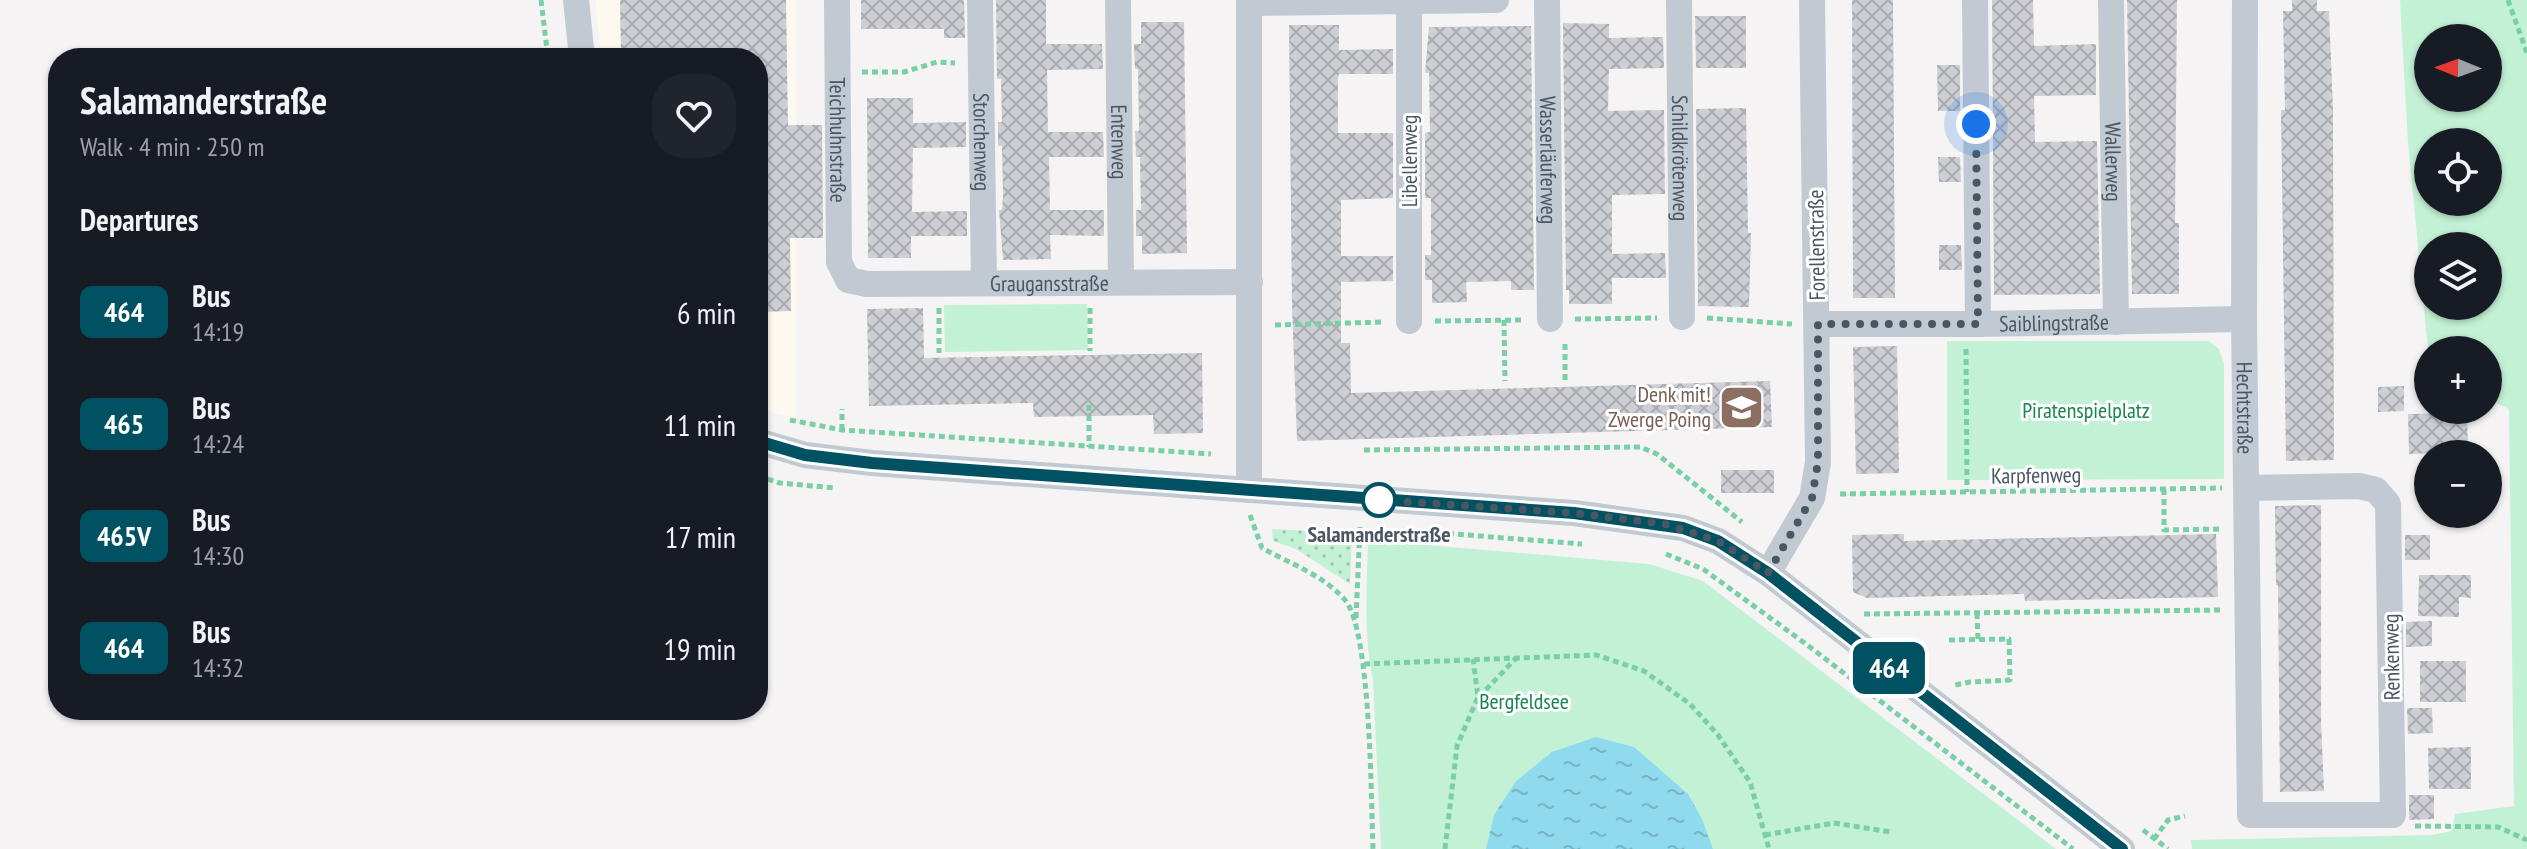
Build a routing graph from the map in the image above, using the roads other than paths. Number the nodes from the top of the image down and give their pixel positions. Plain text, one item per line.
1 (576, 0) edge
2 (837, 0) edge
3 (980, 0) edge
4 (1118, 0) edge
5 (1496, 0) edge
6 (1547, 0) edge
7 (1679, 0) edge
8 (1812, 0) edge
9 (1975, 0) edge
10 (2111, 0) edge
11 (2245, 0) edge
12 (1409, 1) edge
13 (1250, 2) edge
14 (581, 48) edge
15 (848, 280) joint
16 (1121, 282) junction
17 (1250, 282) junction
18 (984, 283) junction
19 (1682, 317) dead end
20 (2244, 319) junction
21 (1409, 321) dead end
22 (2116, 322) junction
23 (1818, 324) junction
24 (1557, 327) road end
25 (1972, 329) junction
26 (768, 444) edge
27 (2247, 488) junction
28 (1249, 490) junction
29 (1768, 573) junction
30 (2250, 815) joint
31 (2122, 849) edge

1 - 14 street
2 - 15 street, Teichhuhnstraße
3 - 18 street, Storchenweg
4 - 16 street, Entenweg
5 - 12 street
6 - 24 street, Wasserläuferweg
7 - 19 street, Schildkrötenweg
8 - 23 street, Forellenstraße
9 - 25 street
10 - 22 street, Wallerweg
11 - 20 street, Hechtstraße
12 - 13 street
12 - 21 street, Libellenweg
13 - 17 street
15 - 18 street, Graugansstraße
16 - 17 street, Graugansstraße
16 - 18 street, Graugansstraße
17 - 28 street
20 - 22 street, Saiblingstraße
20 - 27 street, Hechtstraße
22 - 25 street, Saiblingstraße
23 - 25 street, Saiblingstraße
23 - 29 street, Forellenstraße
26 - 28 street
27 - 30 street, Hechtstraße
27 - 30 street, Renkenweg
28 - 29 street
29 - 31 street

